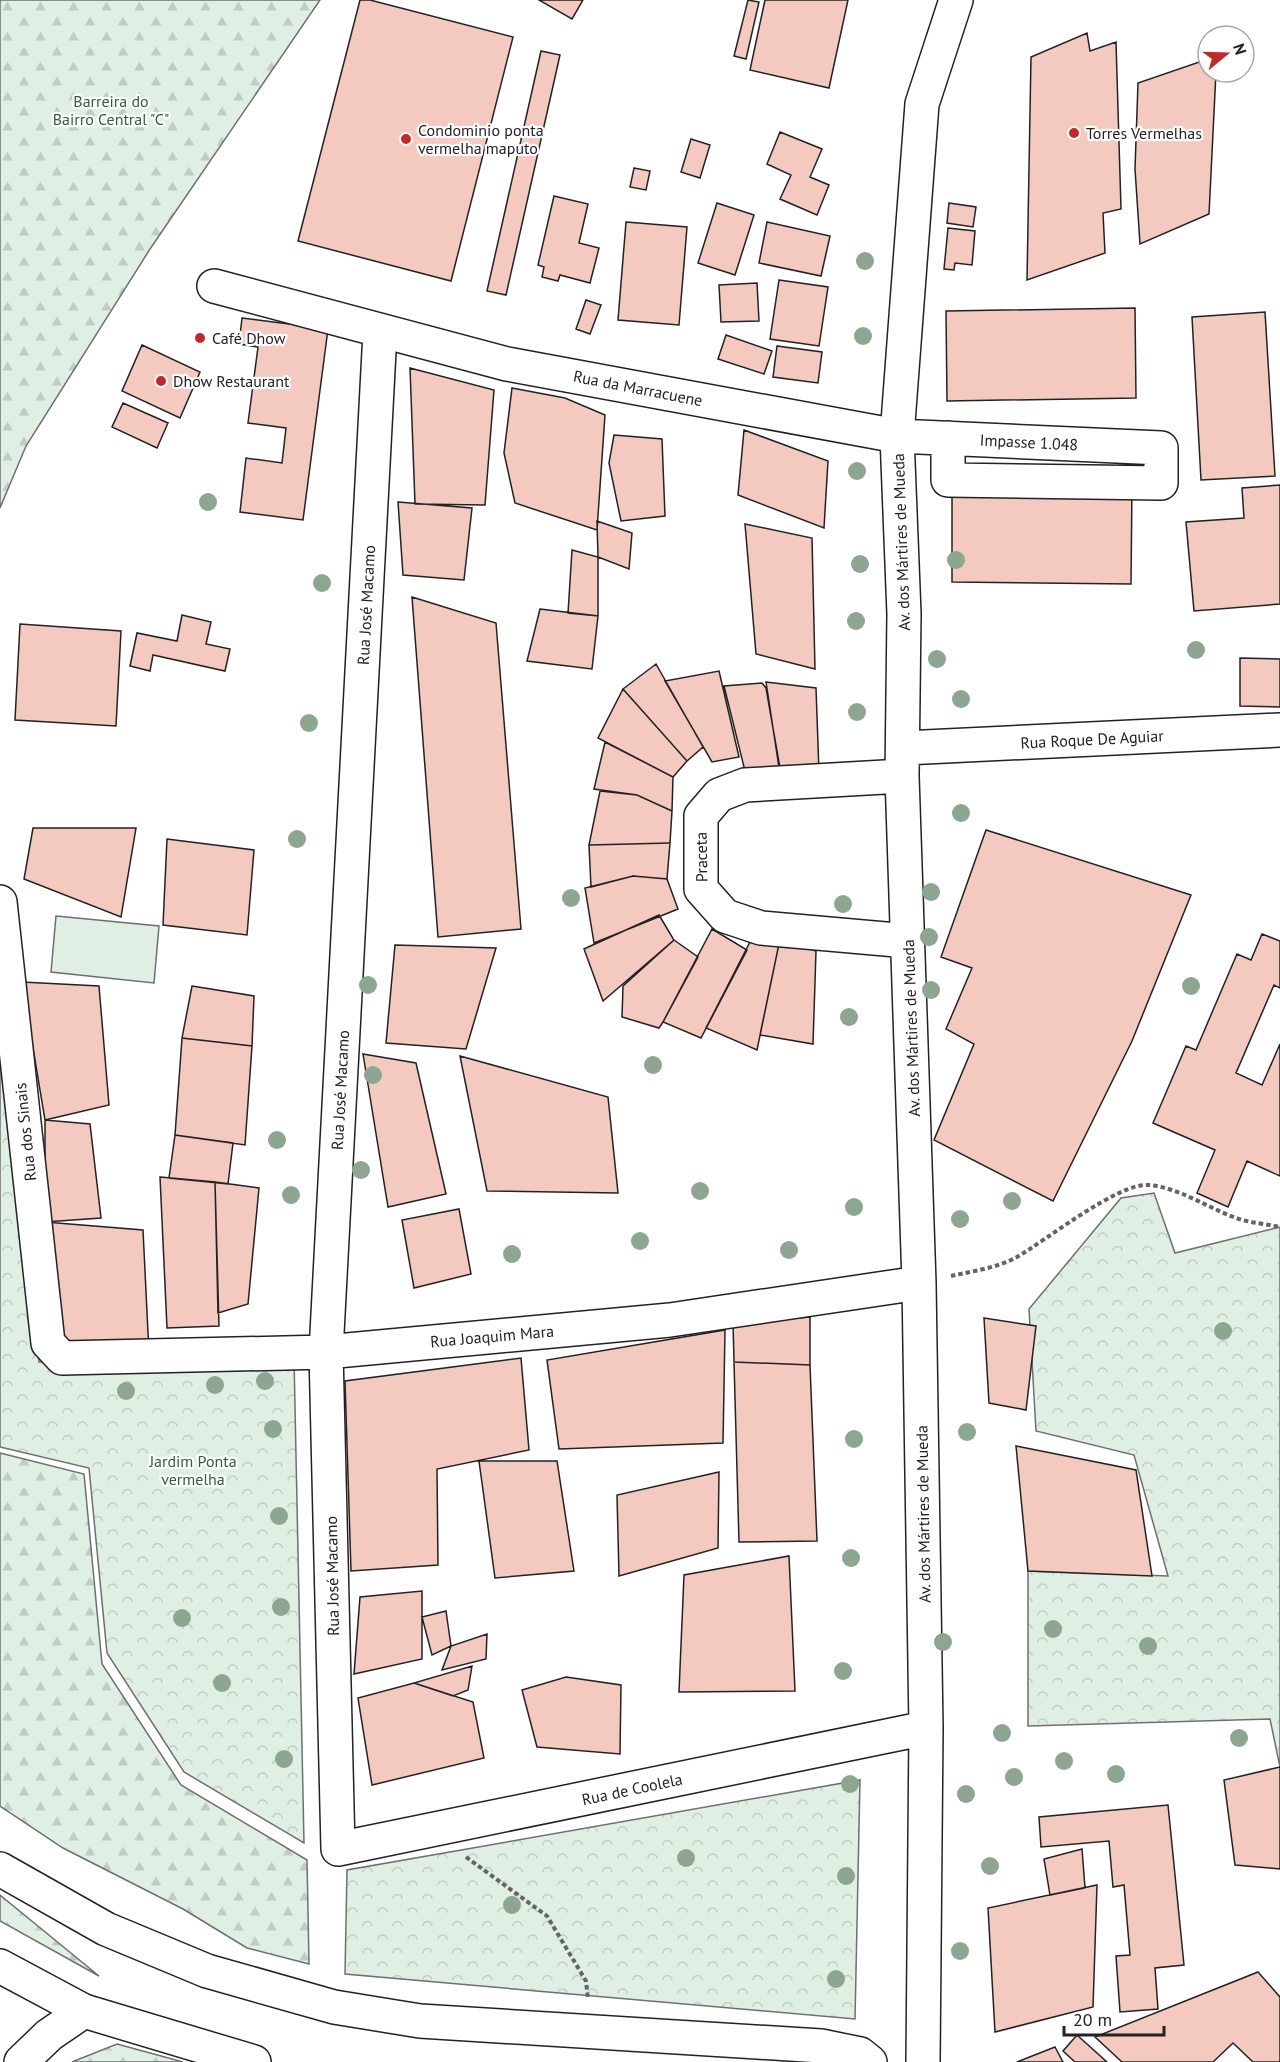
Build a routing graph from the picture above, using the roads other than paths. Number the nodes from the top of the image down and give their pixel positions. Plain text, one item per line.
1 (956, 0) edge
2 (214, 286) dead end
3 (380, 332) junction
4 (897, 436) junction
5 (1161, 448) dead end
6 (1280, 730) edge
7 (903, 762) junction
8 (0, 902) edge
9 (908, 941) junction
10 (919, 1282) junction
11 (326, 1352) junction
12 (62, 1358) joint
13 (927, 1728) junction
14 (338, 1849) joint
15 (0, 1869) edge
16 (0, 1966) edge
17 (84, 2011) junction
18 (21, 2062) edge
19 (254, 2062) edge
20 (870, 2062) edge
21 (923, 2062) edge

1 - 4 street, Av. dos Mártires de Mueda
2 - 3 street, Rua da Marracuene
3 - 4 street, Rua da Marracuene
3 - 11 street, Rua José Macamo
4 - 5 street, Impasse 1.048
4 - 7 street, Av. dos Mártires de Mueda
6 - 7 street, Rua Roque De Aguiar
7 - 9 street, Av. dos Mártires de Mueda
7 - 9 street, Praceta
8 - 12 street, Rua dos Sinais
9 - 10 street, Av. dos Mártires de Mueda
10 - 11 street, Rua Joaquim Mara
10 - 13 street, Av. dos Mártires de Mueda
11 - 12 street, Rua Joaquim Mara
11 - 14 street, Rua José Macamo
13 - 14 street, Rua de Coolela
13 - 21 street, Av. dos Mártires de Mueda
15 - 20 street
16 - 17 street
17 - 18 street
17 - 19 street

